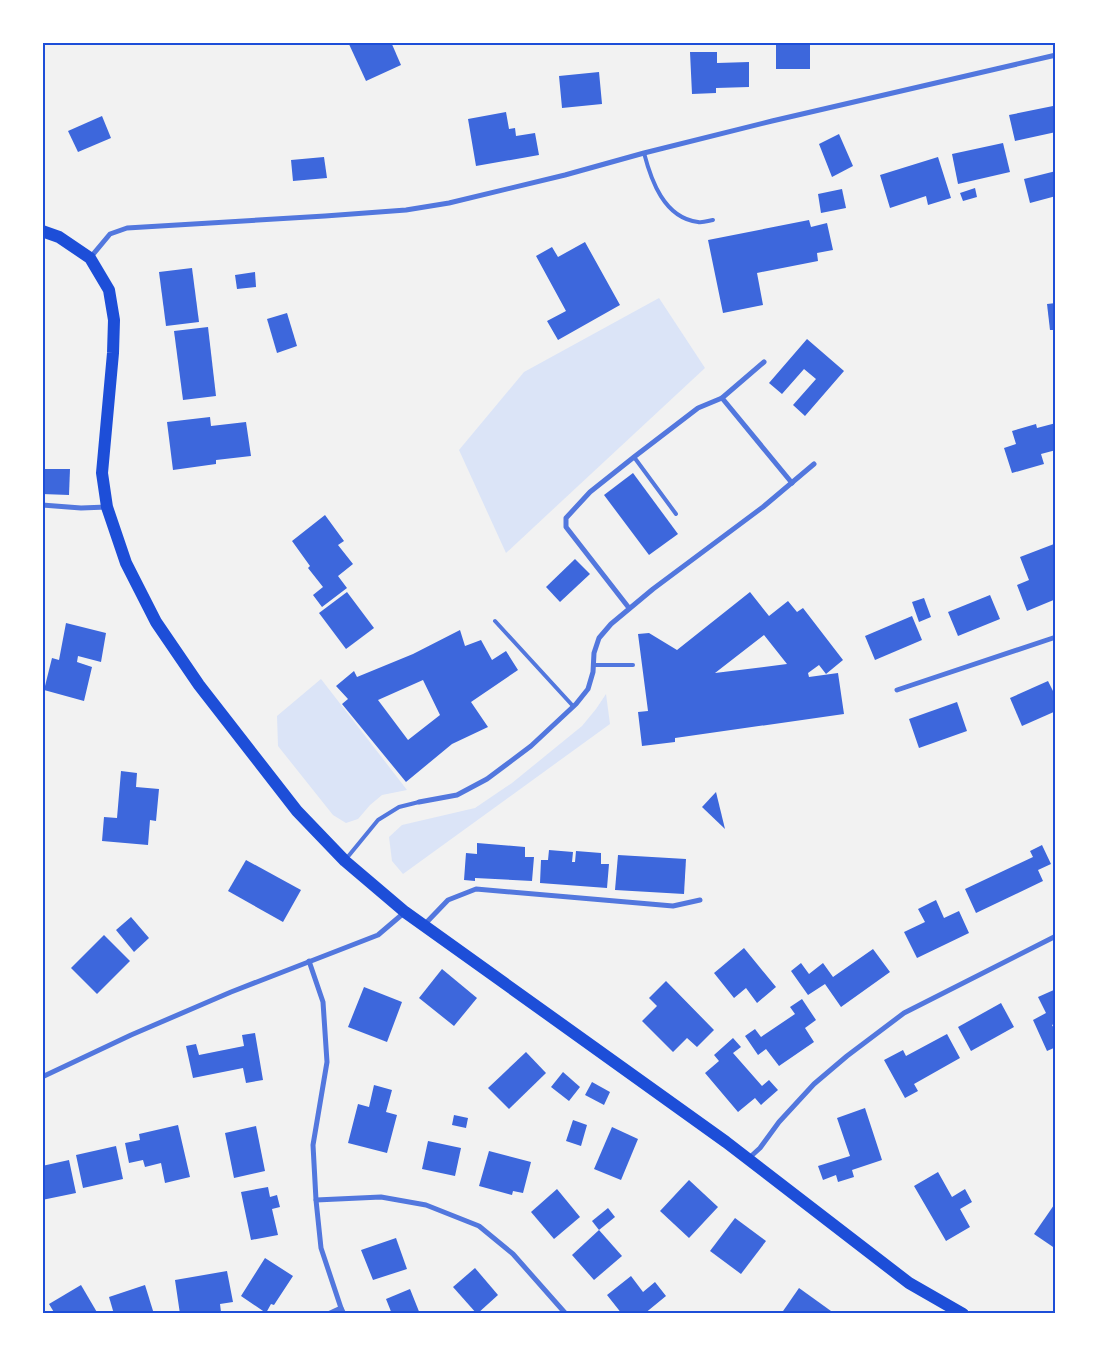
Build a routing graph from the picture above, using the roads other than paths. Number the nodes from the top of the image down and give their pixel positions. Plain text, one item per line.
1 (1056, 55) edge
2 (644, 152) junction
3 (713, 220) dead end
4 (42, 231) edge
5 (90, 258) junction
6 (764, 362) dead end
7 (722, 398) junction
8 (634, 457) junction
9 (814, 464) dead end
10 (792, 483) junction
11 (42, 505) edge
12 (107, 507) junction
13 (676, 514) dead end
14 (629, 608) junction
15 (495, 621) dead end
16 (1056, 637) edge
17 (593, 665) junction
18 (633, 665) dead end
19 (897, 690) dead end
20 (573, 706) junction
21 (419, 802) joint
22 (345, 861) junction
23 (700, 900) dead end
24 (405, 912) junction
25 (424, 925) junction
26 (1056, 936) edge
27 (309, 961) junction
28 (42, 1077) edge
29 (748, 1159) junction
30 (316, 1200) junction
31 (340, 1308) junction
32 (328, 1314) edge
33 (344, 1314) edge
34 (566, 1314) edge
35 (963, 1314) edge

1 - 2 street
2 - 3 lane
2 - 5 street
4 - 5 main road
5 - 12 main road
6 - 7 street
7 - 8 street
7 - 10 street
8 - 13 lane
8 - 14 street
9 - 10 street
10 - 14 street
11 - 12 street
12 - 22 main road
14 - 17 street
15 - 20 lane
16 - 19 street
17 - 18 lane
17 - 20 street
20 - 21 street
21 - 22 lane
22 - 24 main road
23 - 25 street
24 - 25 main road
24 - 27 street
25 - 29 main road
26 - 29 street
27 - 28 street
27 - 30 street
29 - 35 main road
30 - 31 street
30 - 34 street
31 - 32 street
31 - 33 street

